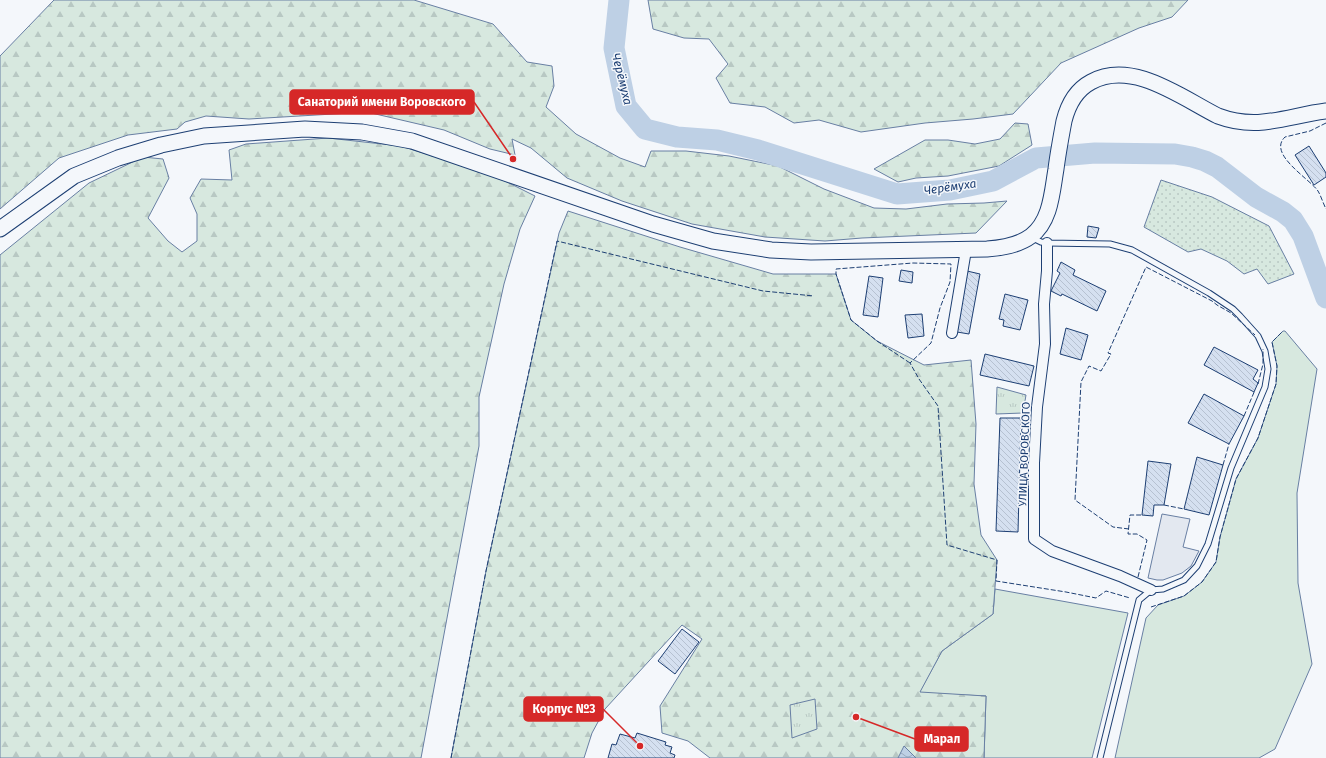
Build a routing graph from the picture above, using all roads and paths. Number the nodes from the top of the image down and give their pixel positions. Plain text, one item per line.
1 (1326, 111) edge
2 (0, 229) edge
3 (1030, 236) junction
4 (1047, 243) junction
5 (966, 250) junction
6 (952, 334) dead end
7 (1151, 590) junction
8 (1100, 758) edge

1 - 3 main road
2 - 5 main road
3 - 4 lane
3 - 5 main road
4 - 7 street, УЛИЦА ВОРОВСКОГО
4 - 7 lane
5 - 6 street
7 - 8 lane

